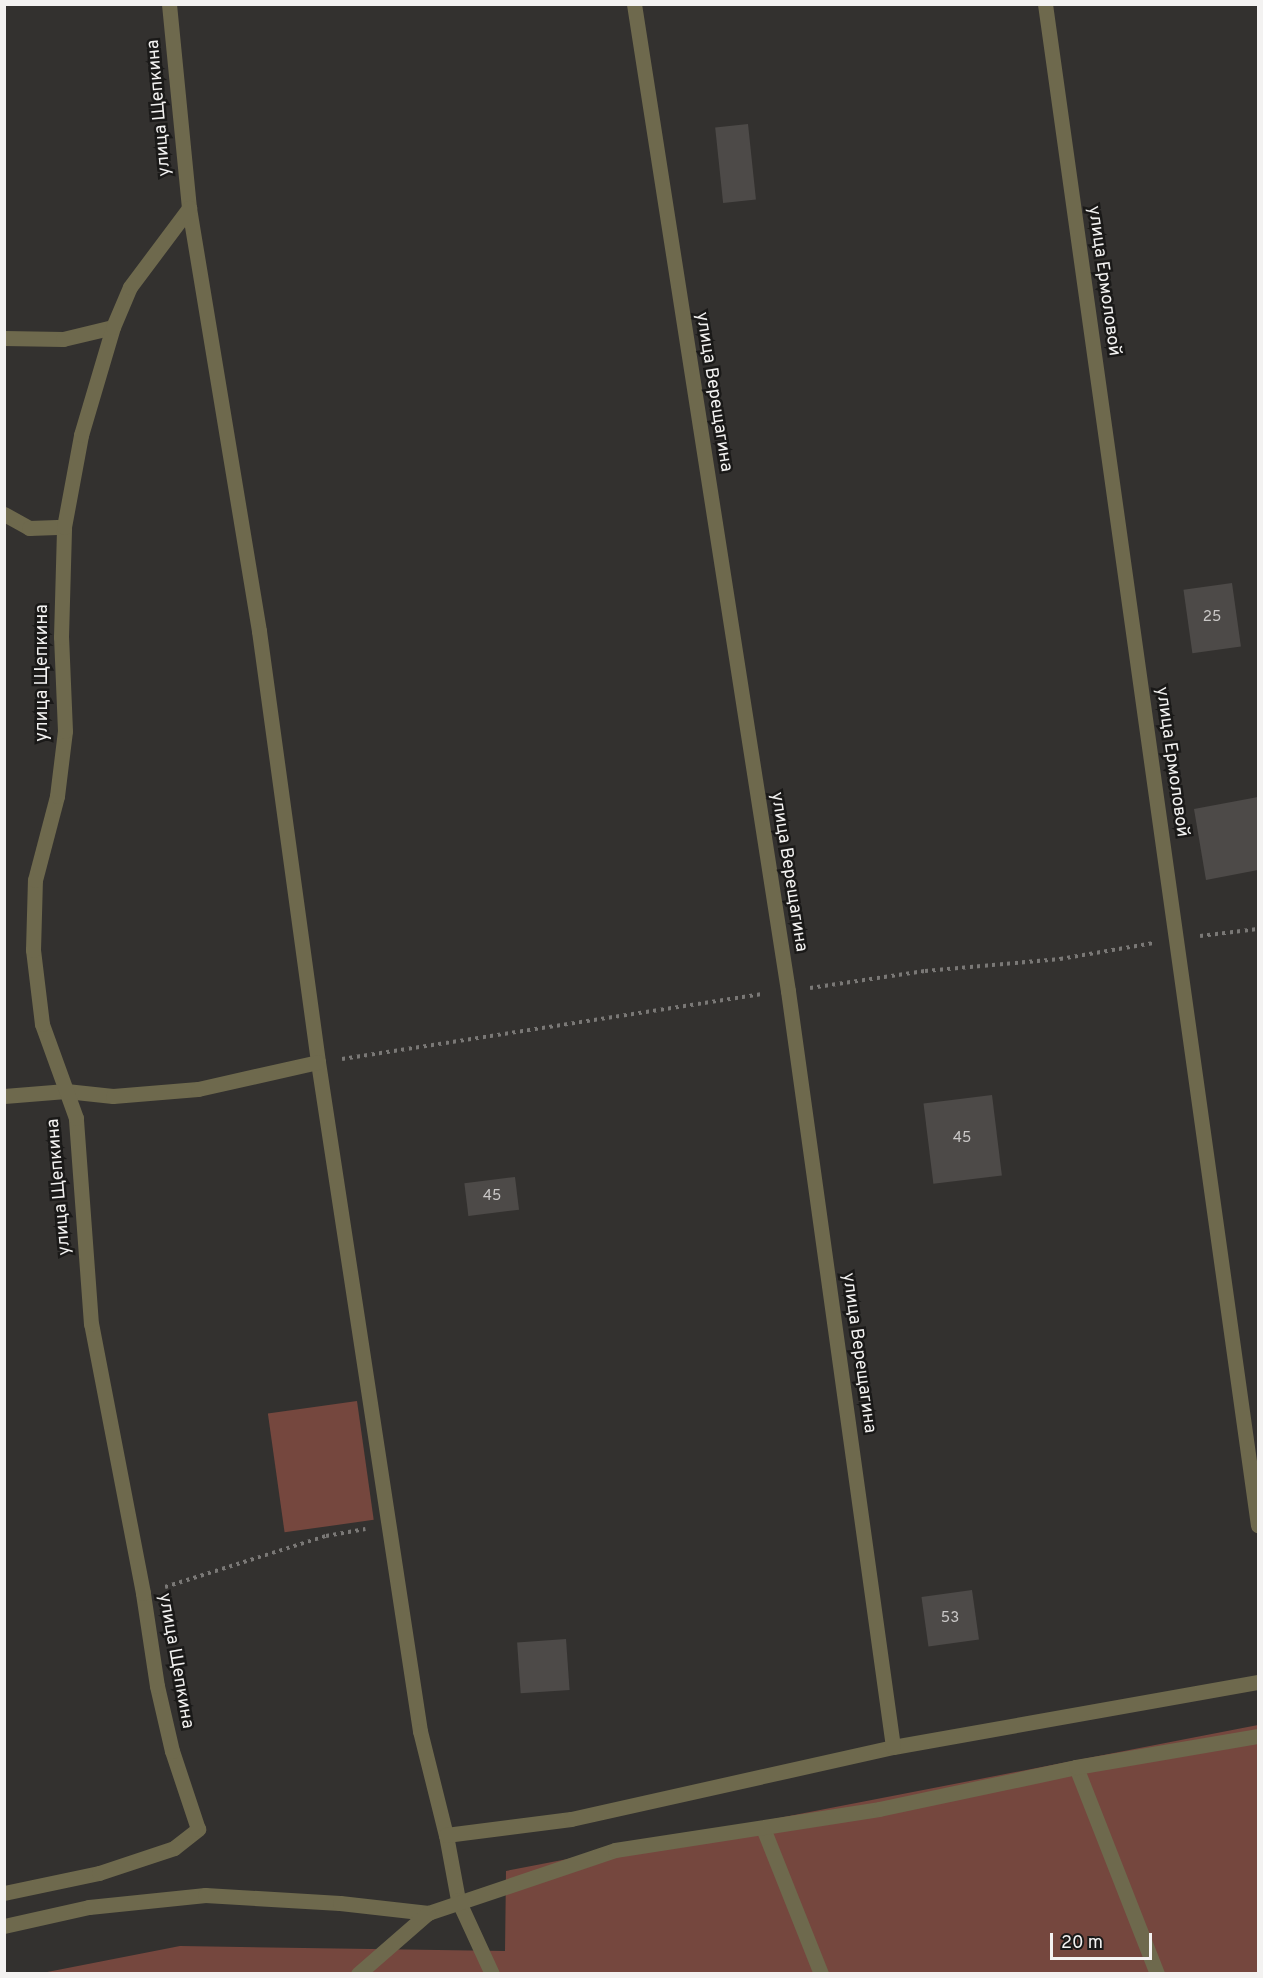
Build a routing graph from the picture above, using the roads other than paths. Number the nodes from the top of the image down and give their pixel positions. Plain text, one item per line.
1 (169, 4) edge
2 (634, 4) edge
3 (1045, 4) edge
4 (189, 208) junction
5 (113, 327) junction
6 (4, 338) edge
7 (4, 514) edge
8 (64, 527) junction
9 (318, 1062) junction
10 (66, 1091) junction
11 (4, 1096) edge
12 (1258, 1525) edge
13 (1258, 1682) edge
14 (1258, 1736) edge
15 (892, 1747) junction
16 (1076, 1767) junction
17 (763, 1828) junction
18 (446, 1835) junction
19 (4, 1893) edge
20 (458, 1900) junction
21 (428, 1913) junction
22 (4, 1926) edge
23 (358, 1974) edge
24 (492, 1974) edge
25 (821, 1974) edge
26 (1157, 1974) edge

1 - 4 street, улица Щепкина
2 - 15 street, улица Верещагина
3 - 12 street, улица Ермоловой
4 - 5 street, улица Щепкина
4 - 9 street, улица Щепкина
5 - 6 street
5 - 8 street, улица Щепкина
7 - 8 street
8 - 10 street, улица Щепкина
9 - 10 street
9 - 18 street, улица Щепкина
10 - 11 street
10 - 19 street, улица Щепкина
13 - 15 street
14 - 16 street
15 - 18 street
16 - 17 street
16 - 26 street
17 - 20 street
17 - 25 street
18 - 20 street, улица Щепкина
20 - 21 street
20 - 24 street, улица Щепкина
21 - 22 street
21 - 23 street

